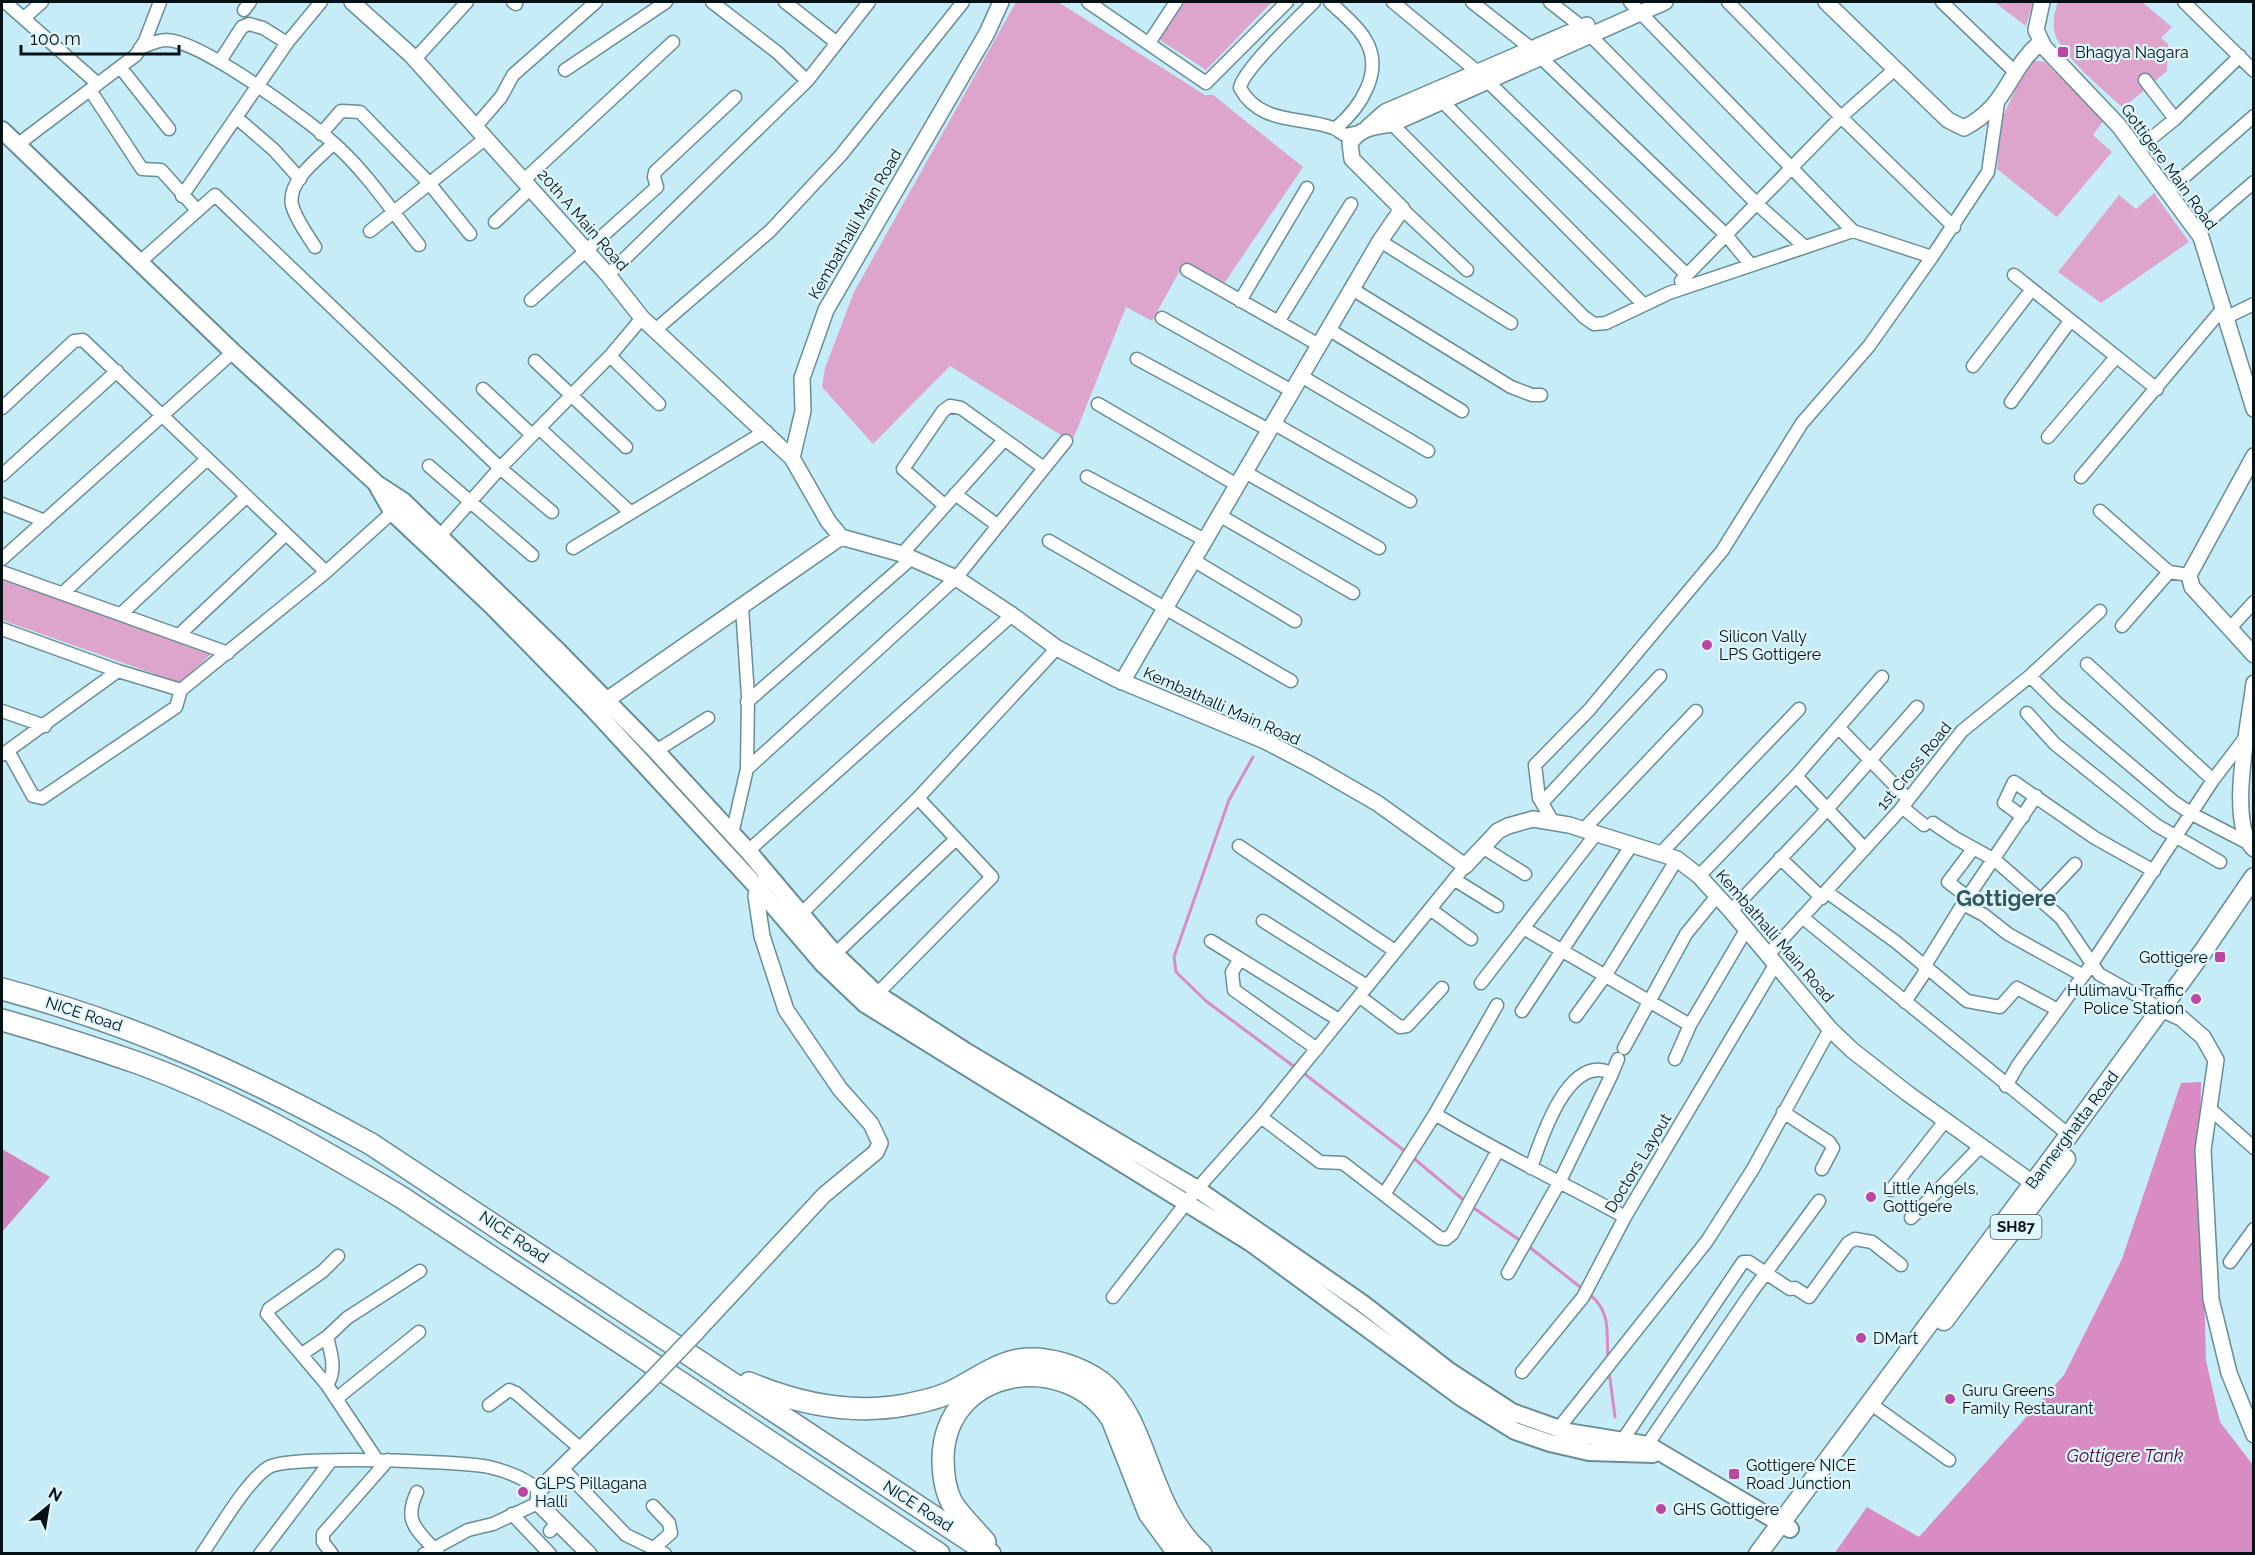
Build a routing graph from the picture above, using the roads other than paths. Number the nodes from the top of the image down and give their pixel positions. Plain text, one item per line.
1 (5, 2) edge
2 (42, 2) edge
3 (160, 2) edge
4 (321, 2) edge
5 (352, 2) edge
6 (467, 2) edge
7 (596, 2) edge
8 (666, 2) edge
9 (712, 2) edge
10 (785, 2) edge
11 (963, 2) edge
12 (1001, 2) edge
13 (1089, 2) edge
14 (1176, 2) edge
15 (1287, 2) edge
16 (1314, 2) edge
17 (1330, 2) edge
18 (1393, 2) edge
19 (1472, 2) edge
20 (1550, 2) edge
21 (1665, 2) edge
22 (1728, 2) edge
23 (1826, 2) edge
24 (1942, 2) edge
25 (2042, 2) edge
26 (2184, 2) edge
27 (863, 4) edge
28 (1636, 5) edge
29 (1105, 6) edge
30 (24, 18) junction
31 (1586, 31) junction
32 (673, 42) dead end
33 (837, 42) junction
34 (2041, 42) junction
35 (1149, 43) junction
36 (287, 44) junction
37 (140, 48) junction
38 (1537, 54) junction
39 (2240, 56) junction
40 (415, 59) junction
41 (220, 61) junction
42 (120, 67) junction
43 (1895, 69) junction
44 (565, 70) dead end
45 (2253, 71) edge
46 (2016, 73) junction
47 (1484, 77) junction
48 (807, 81) junction
49 (2145, 81) dead end
50 (94, 87) junction
51 (259, 87) junction
52 (735, 97) dead end
53 (1438, 97) junction
54 (1998, 103) junction
55 (2253, 116) edge
56 (1840, 117) junction
57 (237, 118) junction
58 (1388, 118) junction
59 (2175, 118) junction
60 (1336, 128) junction
61 (169, 129) dead end
62 (2, 130) edge
63 (1363, 130) junction
64 (481, 132) junction
65 (321, 134) junction
66 (333, 144) junction
67 (17, 145) junction
68 (2138, 150) junction
69 (1791, 168) junction
70 (300, 179) junction
71 (2253, 182) edge
72 (429, 183) junction
73 (528, 184) junction
74 (1307, 188) dead end
75 (2168, 191) junction
76 (182, 195) junction
77 (1351, 204) dead end
78 (1756, 204) junction
79 (1402, 209) junction
80 (197, 210) junction
81 (393, 213) junction
82 (495, 222) dead end
83 (1954, 226) junction
84 (370, 231) dead end
85 (1853, 231) junction
86 (2197, 231) junction
87 (470, 234) dead end
88 (1726, 235) junction
89 (1380, 241) junction
90 (419, 245) dead end
91 (315, 247) dead end
92 (1805, 247) junction
93 (587, 252) junction
94 (1932, 257) junction
95 (141, 261) junction
96 (1751, 265) junction
97 (1187, 270) dead end
98 (1467, 270) dead end
99 (608, 275) junction
100 (1687, 275) junction
101 (2014, 275) dead end
102 (1352, 289) junction
103 (2032, 289) junction
104 (1669, 293) junction
105 (531, 300) dead end
106 (1240, 301) junction
107 (2253, 304) edge
108 (1644, 305) junction
109 (2226, 312) junction
110 (642, 318) junction
111 (1162, 318) dead end
112 (2070, 321) junction
113 (1278, 322) junction
114 (1511, 323) dead end
115 (1328, 329) junction
116 (654, 331) junction
117 (1319, 345) junction
118 (233, 352) junction
119 (610, 356) junction
120 (2116, 357) junction
121 (1137, 359) dead end
122 (536, 361) dead end
123 (1973, 366) dead end
124 (117, 370) junction
125 (1301, 376) junction
126 (2249, 376) edge
127 (483, 389) dead end
128 (2157, 389) junction
129 (1292, 391) junction
130 (573, 394) junction
131 (1541, 394) dead end
132 (2011, 402) dead end
133 (659, 404) dead end
134 (1098, 404) dead end
135 (2, 408) edge
136 (2253, 409) edge
137 (1462, 411) dead end
138 (161, 415) junction
139 (1271, 427) junction
140 (766, 431) junction
141 (536, 432) junction
142 (2048, 437) dead end
143 (1004, 440) junction
144 (1066, 441) dead end
145 (626, 447) dead end
146 (1428, 451) dead end
147 (2253, 456) edge
148 (792, 458) junction
149 (206, 460) junction
150 (429, 466) dead end
151 (500, 468) junction
152 (1044, 468) junction
153 (2, 476) edge
154 (1087, 477) dead end
155 (2081, 477) dead end
156 (1241, 478) junction
157 (955, 494) junction
158 (246, 497) junction
159 (1410, 501) dead end
160 (470, 503) junction
161 (2, 504) edge
162 (944, 505) junction
163 (398, 507) junction
164 (2100, 511) dead end
165 (552, 512) dead end
166 (631, 513) junction
167 (1219, 515) junction
168 (45, 521) junction
169 (997, 525) junction
170 (285, 535) junction
171 (439, 537) junction
172 (841, 537) junction
173 (1205, 540) junction
174 (1049, 541) dead end
175 (573, 548) dead end
176 (1379, 548) dead end
177 (532, 555) dead end
178 (907, 556) junction
179 (2, 559) edge
180 (1193, 560) junction
181 (2, 572) edge
182 (326, 572) junction
183 (2169, 572) junction
184 (2189, 575) junction
185 (956, 578) junction
186 (63, 593) junction
187 (1353, 593) dead end
188 (2253, 602) edge
189 (742, 606) junction
190 (1166, 607) junction
191 (2100, 610) dead end
192 (121, 614) junction
193 (1012, 615) junction
194 (1295, 621) dead end
195 (2122, 626) dead end
196 (2231, 627) junction
197 (2, 629) edge
198 (180, 634) junction
199 (1057, 648) junction
200 (228, 653) junction
201 (2253, 655) edge
202 (2088, 664) dead end
203 (118, 671) junction
204 (1660, 676) dead end
205 (2030, 676) junction
206 (1882, 677) dead end
207 (1291, 681) dead end
208 (1122, 682) junction
209 (2253, 684) edge
210 (181, 690) junction
211 (747, 702) junction
212 (600, 705) junction
213 (1917, 707) dead end
214 (1799, 709) dead end
215 (2, 711) edge
216 (1696, 711) dead end
217 (2027, 713) dead end
218 (708, 718) dead end
219 (45, 726) junction
220 (1840, 729) junction
221 (2245, 738) junction
222 (656, 751) junction
223 (5, 753) edge
224 (1870, 760) junction
225 (747, 769) junction
226 (1796, 776) junction
227 (2213, 780) junction
228 (2036, 796) junction
229 (918, 798) junction
230 (1542, 803) junction
231 (1905, 803) junction
232 (1827, 809) junction
233 (2192, 814) junction
234 (2023, 817) junction
235 (1552, 820) junction
236 (1590, 832) junction
237 (732, 834) junction
238 (2176, 838) junction
239 (956, 839) junction
240 (1239, 846) dead end
241 (1631, 846) junction
242 (2250, 846) edge
243 (1482, 847) junction
244 (1865, 849) junction
245 (1973, 849) junction
246 (748, 851) junction
247 (1660, 854) junction
248 (1780, 858) junction
249 (1677, 859) junction
250 (1995, 860) junction
251 (2220, 862) dead end
252 (2075, 864) dead end
253 (1465, 866) junction
254 (2154, 871) junction
255 (1525, 874) dead end
256 (1699, 876) junction
257 (2253, 878) edge
258 (1455, 880) junction
259 (764, 882) junction
260 (1824, 895) junction
261 (1717, 896) junction
262 (2253, 896) edge
263 (2041, 900) junction
264 (1966, 901) junction
265 (1497, 906) dead end
266 (1430, 909) junction
267 (1731, 910) junction
268 (802, 913) junction
269 (1802, 917) junction
270 (1263, 921) dead end
271 (1523, 928) junction
272 (1746, 930) junction
273 (1471, 939) dead end
274 (1211, 941) dead end
275 (1561, 949) junction
276 (1395, 951) junction
277 (835, 954) junction
278 (1240, 959) junction
279 (1771, 960) junction
280 (2091, 965) junction
281 (1926, 968) junction
282 (2082, 975) junction
283 (1605, 976) junction
284 (1481, 983) dead end
285 (1442, 988) dead end
286 (2, 989) edge
287 (1363, 991) junction
288 (877, 994) junction
289 (1649, 1001) junction
290 (1905, 1002) junction
291 (1497, 1005) dead end
292 (2058, 1010) junction
293 (1522, 1011) dead end
294 (2166, 1011) junction
295 (1576, 1016) dead end
296 (2, 1020) edge
297 (1339, 1020) junction
298 (1690, 1025) junction
299 (1830, 1029) junction
300 (1317, 1049) junction
301 (1675, 1059) dead end
302 (1611, 1076) junction
303 (2006, 1086) junction
304 (2209, 1108) junction
305 (1783, 1113) junction
306 (1435, 1114) junction
307 (1261, 1117) junction
308 (1945, 1121) junction
309 (2069, 1135) junction
310 (1980, 1147) junction
311 (2253, 1148) edge
312 (1497, 1152) junction
313 (1531, 1167) junction
314 (1822, 1169) dead end
315 (1560, 1181) junction
316 (2038, 1187) junction
317 (1891, 1190) dead end
318 (1385, 1193) junction
319 (1193, 1195) junction
320 (1819, 1202) dead end
321 (1625, 1216) junction
322 (1911, 1218) dead end
323 (2253, 1229) edge
324 (338, 1256) dead end
325 (2230, 1262) dead end
326 (1901, 1265) dead end
327 (420, 1271) dead end
328 (1508, 1273) dead end
329 (1767, 1273) junction
330 (1113, 1297) dead end
331 (419, 1332) dead end
332 (327, 1337) junction
333 (302, 1354) junction
334 (707, 1366) junction
335 (1522, 1372) dead end
336 (327, 1385) junction
337 (336, 1399) junction
338 (489, 1405) dead end
339 (1878, 1409) junction
340 (1558, 1429) junction
341 (2253, 1435) edge
342 (1622, 1441) junction
343 (581, 1449) junction
344 (1650, 1451) junction
345 (383, 1460) junction
346 (1949, 1460) dead end
347 (330, 1462) junction
348 (561, 1467) junction
349 (417, 1492) dead end
350 (539, 1496) junction
351 (653, 1506) dead end
352 (512, 1514) junction
353 (1785, 1526) junction
354 (659, 1551) edge
355 (432, 1552) edge
356 (330, 1553) edge
357 (550, 1553) edge
358 (202, 1554) edge
359 (261, 1554) edge
360 (589, 1554) edge
361 (939, 1554) edge
362 (990, 1554) edge
363 (996, 1554) edge
364 (1179, 1554) edge
365 (1201, 1554) edge
366 (1758, 1554) edge
367 (1773, 1554) edge

1 - 30 street
2 - 30 street
3 - 37 street
4 - 36 street
5 - 40 street, 20th A Main Road
6 - 40 street
7 - 64 street
8 - 44 street
9 - 48 street
10 - 33 street
11 - 116 street
12 - 148 street, Kembathalli Main Road
13 - 29 street
14 - 35 street
15 - 35 street
16 - 60 street
17 - 60 street
18 - 47 street
19 - 38 street
20 - 31 street
21 - 28 street
22 - 56 street
23 - 43 street
24 - 46 street
25 - 34 street
26 - 39 street
27 - 33 street
28 - 31 street
28 - 69 street
29 - 35 street
30 - 50 street
31 - 38 street
31 - 78 street
32 - 73 street
33 - 48 street
34 - 46 street
34 - 68 street, Gottigere Main Road
36 - 41 street
36 - 51 street
37 - 41 street
37 - 42 street
38 - 47 street
38 - 88 street
39 - 45 street
39 - 59 street
40 - 64 street, 20th A Main Road
41 - 51 street
42 - 50 street
42 - 61 street
43 - 54 street
43 - 56 street
46 - 54 street
47 - 53 street
47 - 100 street
48 - 99 street
49 - 59 street
50 - 67 street
50 - 76 street
51 - 57 street
51 - 65 street
52 - 93 street
53 - 58 street
53 - 108 street
54 - 83 street
55 - 75 street
56 - 69 street
56 - 83 street
57 - 70 street
57 - 76 street
58 - 63 street
58 - 108 street
59 - 68 street
60 - 63 street
62 - 67 main road
63 - 79 street
64 - 72 street
64 - 73 street, 20th A Main Road
65 - 66 street
65 - 72 street
66 - 70 street
66 - 81 street
67 - 95 main road
68 - 75 street, Gottigere Main Road
69 - 78 street
69 - 85 street
70 - 91 street
71 - 86 street
72 - 81 street
72 - 87 street
73 - 82 street
73 - 93 street, 20th A Main Road
74 - 106 street
75 - 86 street, Gottigere Main Road
76 - 80 street
77 - 113 street
78 - 88 street
78 - 92 street
79 - 89 street
79 - 98 street
80 - 95 street
80 - 151 street
81 - 84 street
81 - 90 street
83 - 94 street
85 - 92 street
85 - 94 street
86 - 109 street, Gottigere Main Road
88 - 96 street
88 - 100 street
89 - 102 street
89 - 114 street
92 - 96 street
93 - 99 street, 20th A Main Road
93 - 105 street
94 - 230 street
95 - 118 main road
96 - 104 street
97 - 106 street
99 - 110 street, 20th A Main Road
100 - 104 street
101 - 103 street
102 - 115 street
102 - 131 street
103 - 112 street
103 - 123 street
104 - 108 street
106 - 113 street
107 - 109 street
109 - 126 street, Gottigere Main Road
109 - 128 street
110 - 116 street, 20th A Main Road
110 - 119 street
111 - 129 street
112 - 120 street
112 - 132 street
113 - 117 street
115 - 117 street
115 - 137 street
116 - 140 street, 20th A Main Road
117 - 125 street
118 - 138 street
118 - 163 main road
119 - 130 street
119 - 133 street
120 - 128 street
120 - 142 street
121 - 139 street
122 - 130 street
124 - 135 street
124 - 138 street
124 - 153 street
125 - 129 street
125 - 146 street
126 - 136 street, Gottigere Main Road
127 - 141 street
128 - 155 street
129 - 139 street
130 - 141 street
130 - 145 street
134 - 156 street
138 - 149 street
138 - 168 street
139 - 156 street
139 - 159 street
140 - 148 street, 20th A Main Road
140 - 166 street
141 - 151 street
141 - 166 street
143 - 152 street
143 - 157 street
143 - 162 street
144 - 152 street
147 - 184 street
148 - 172 street
149 - 158 street
149 - 186 street
150 - 160 street
151 - 160 street
151 - 165 street
152 - 169 street
154 - 173 street
156 - 167 street
156 - 176 street
157 - 162 street
157 - 169 street
158 - 170 street
158 - 192 street
160 - 171 street
160 - 177 street
161 - 168 street
162 - 178 street
163 - 171 main road
163 - 182 street
163 - 212 main road
164 - 183 street
166 - 175 street
167 - 173 street
167 - 187 street
168 - 179 street
169 - 185 street
170 - 182 street
170 - 198 street
171 - 212 main road
172 - 178 street, Kembathalli Main Road
172 - 189 street
173 - 180 street
174 - 190 street
178 - 185 street, Kembathalli Main Road
178 - 211 street
180 - 190 street
180 - 194 street
181 - 186 street
182 - 200 street
183 - 184 street
183 - 195 street
184 - 196 street
185 - 193 street, Kembathalli Main Road
185 - 225 street
186 - 192 street
188 - 196 street
189 - 211 street
189 - 212 street
190 - 207 street
190 - 208 street
191 - 205 street, 1st Cross Road
192 - 198 street
193 - 199 street, Kembathalli Main Road
193 - 246 street
196 - 201 street
197 - 203 street
198 - 200 street
199 - 208 street, Kembathalli Main Road
199 - 229 street
200 - 210 street
202 - 227 street
203 - 210 street
203 - 219 street
204 - 230 street
205 - 231 street, 1st Cross Road
205 - 233 street
206 - 220 street
208 - 253 street, Kembathalli Main Road
209 - 221 street
210 - 223 street
211 - 225 street
212 - 222 main road
212 - 259 main road
213 - 224 street
214 - 247 street
215 - 219 street
216 - 236 street
217 - 238 street
218 - 222 street
219 - 223 street
220 - 224 street
220 - 226 street
221 - 227 street
221 - 242 street
222 - 237 main road
224 - 231 street
224 - 232 street
225 - 237 street
226 - 232 street
226 - 256 street
227 - 233 street
228 - 234 street
228 - 234 street
228 - 254 street
229 - 239 street
229 - 268 street
230 - 235 street
231 - 244 street, 1st Cross Road
231 - 245 street
232 - 244 street
232 - 248 street
233 - 238 street
233 - 242 street
234 - 250 street
235 - 236 street, Kembathalli Main Road
235 - 243 street, Kembathalli Main Road
236 - 241 street, Kembathalli Main Road
236 - 271 street
237 - 246 main road
238 - 251 street
238 - 254 street
239 - 277 street
239 - 288 street
240 - 276 street
241 - 247 street, Kembathalli Main Road
241 - 275 street
243 - 253 street, Kembathalli Main Road
243 - 255 street
244 - 260 street, 1st Cross Road
245 - 250 street
245 - 264 street
246 - 259 main road
247 - 249 street, Kembathalli Main Road
248 - 260 street
248 - 267 street
249 - 256 street, Kembathalli Main Road
249 - 283 street
250 - 263 street
250 - 264 street
252 - 263 street
253 - 258 street
254 - 280 street
256 - 261 street, Kembathalli Main Road
257 - 294 main road, Bannerghatta Road / SH87
258 - 265 street
258 - 266 street
259 - 268 main road
259 - 319 main road
259 - 343 street, bridge
260 - 269 street, 1st Cross Road
260 - 281 street
261 - 267 street, Kembathalli Main Road
261 - 289 street
262 - 294 main road, Bannerghatta Road / SH87
263 - 280 street
264 - 281 street
264 - 282 street
266 - 273 street
266 - 276 street
267 - 272 street, Kembathalli Main Road
268 - 277 main road
269 - 279 street, 1st Cross Road
269 - 290 street
270 - 287 street
271 - 275 street
271 - 284 street
272 - 279 street, Kembathalli Main Road
272 - 298 street
274 - 278 street
275 - 283 street
275 - 293 street
276 - 287 street
277 - 288 main road
278 - 297 street
278 - 300 street
279 - 299 street, Kembathalli Main Road
279 - 321 street, Doctors Layout
280 - 282 street
280 - 294 street
281 - 290 street
281 - 292 street
282 - 292 street
283 - 289 street
283 - 295 street
285 - 287 street
286 - 334 highway, NICE Road
287 - 297 street
288 - 319 main road
289 - 298 street
289 - 302 street
290 - 303 street
291 - 306 street
292 - 303 street
294 - 304 street
294 - 309 main road, Bannerghatta Road / SH87
294 - 316 main road, Bannerghatta Road / SH87
296 - 361 highway, NICE Road
297 - 300 street
298 - 301 street
299 - 305 street
299 - 308 street, Kembathalli Main Road
300 - 307 street
302 - 313 street
302 - 315 street
303 - 309 street
304 - 311 street
304 - 341 street
305 - 314 street
305 - 340 street
306 - 312 street
306 - 318 street
307 - 318 street
307 - 319 street
308 - 310 street, Kembathalli Main Road
308 - 317 street
309 - 316 main road, Bannerghatta Road / SH87
310 - 316 street, Kembathalli Main Road
310 - 322 street
312 - 313 street
312 - 318 street
313 - 315 street
315 - 321 street
315 - 328 street
316 - 339 main road, Bannerghatta Road / SH87
316 - 353 main road, Bannerghatta Road / SH87
319 - 330 street
319 - 340 main road
319 - 344 main road
320 - 329 street
321 - 335 street, Doctors Layout
323 - 325 street
324 - 333 street
326 - 329 street
327 - 332 street
329 - 342 street
329 - 344 street
331 - 337 street
332 - 333 street
332 - 336 street
333 - 336 street
334 - 362 highway, NICE Road
334 - 365 highway
336 - 337 street
337 - 345 street
338 - 343 street
339 - 346 street
339 - 353 main road, Bannerghatta Road / SH87
340 - 342 main road
342 - 344 main road
343 - 348 street
344 - 353 main road
345 - 347 street
345 - 350 street
345 - 356 street
347 - 358 street
347 - 359 street
348 - 350 street
348 - 354 street
349 - 355 street
350 - 352 street
350 - 360 street
351 - 354 street
352 - 355 street
352 - 357 street
353 - 366 main road, Bannerghatta Road / SH87
353 - 367 main road, Bannerghatta Road / SH87
363 - 364 highway

